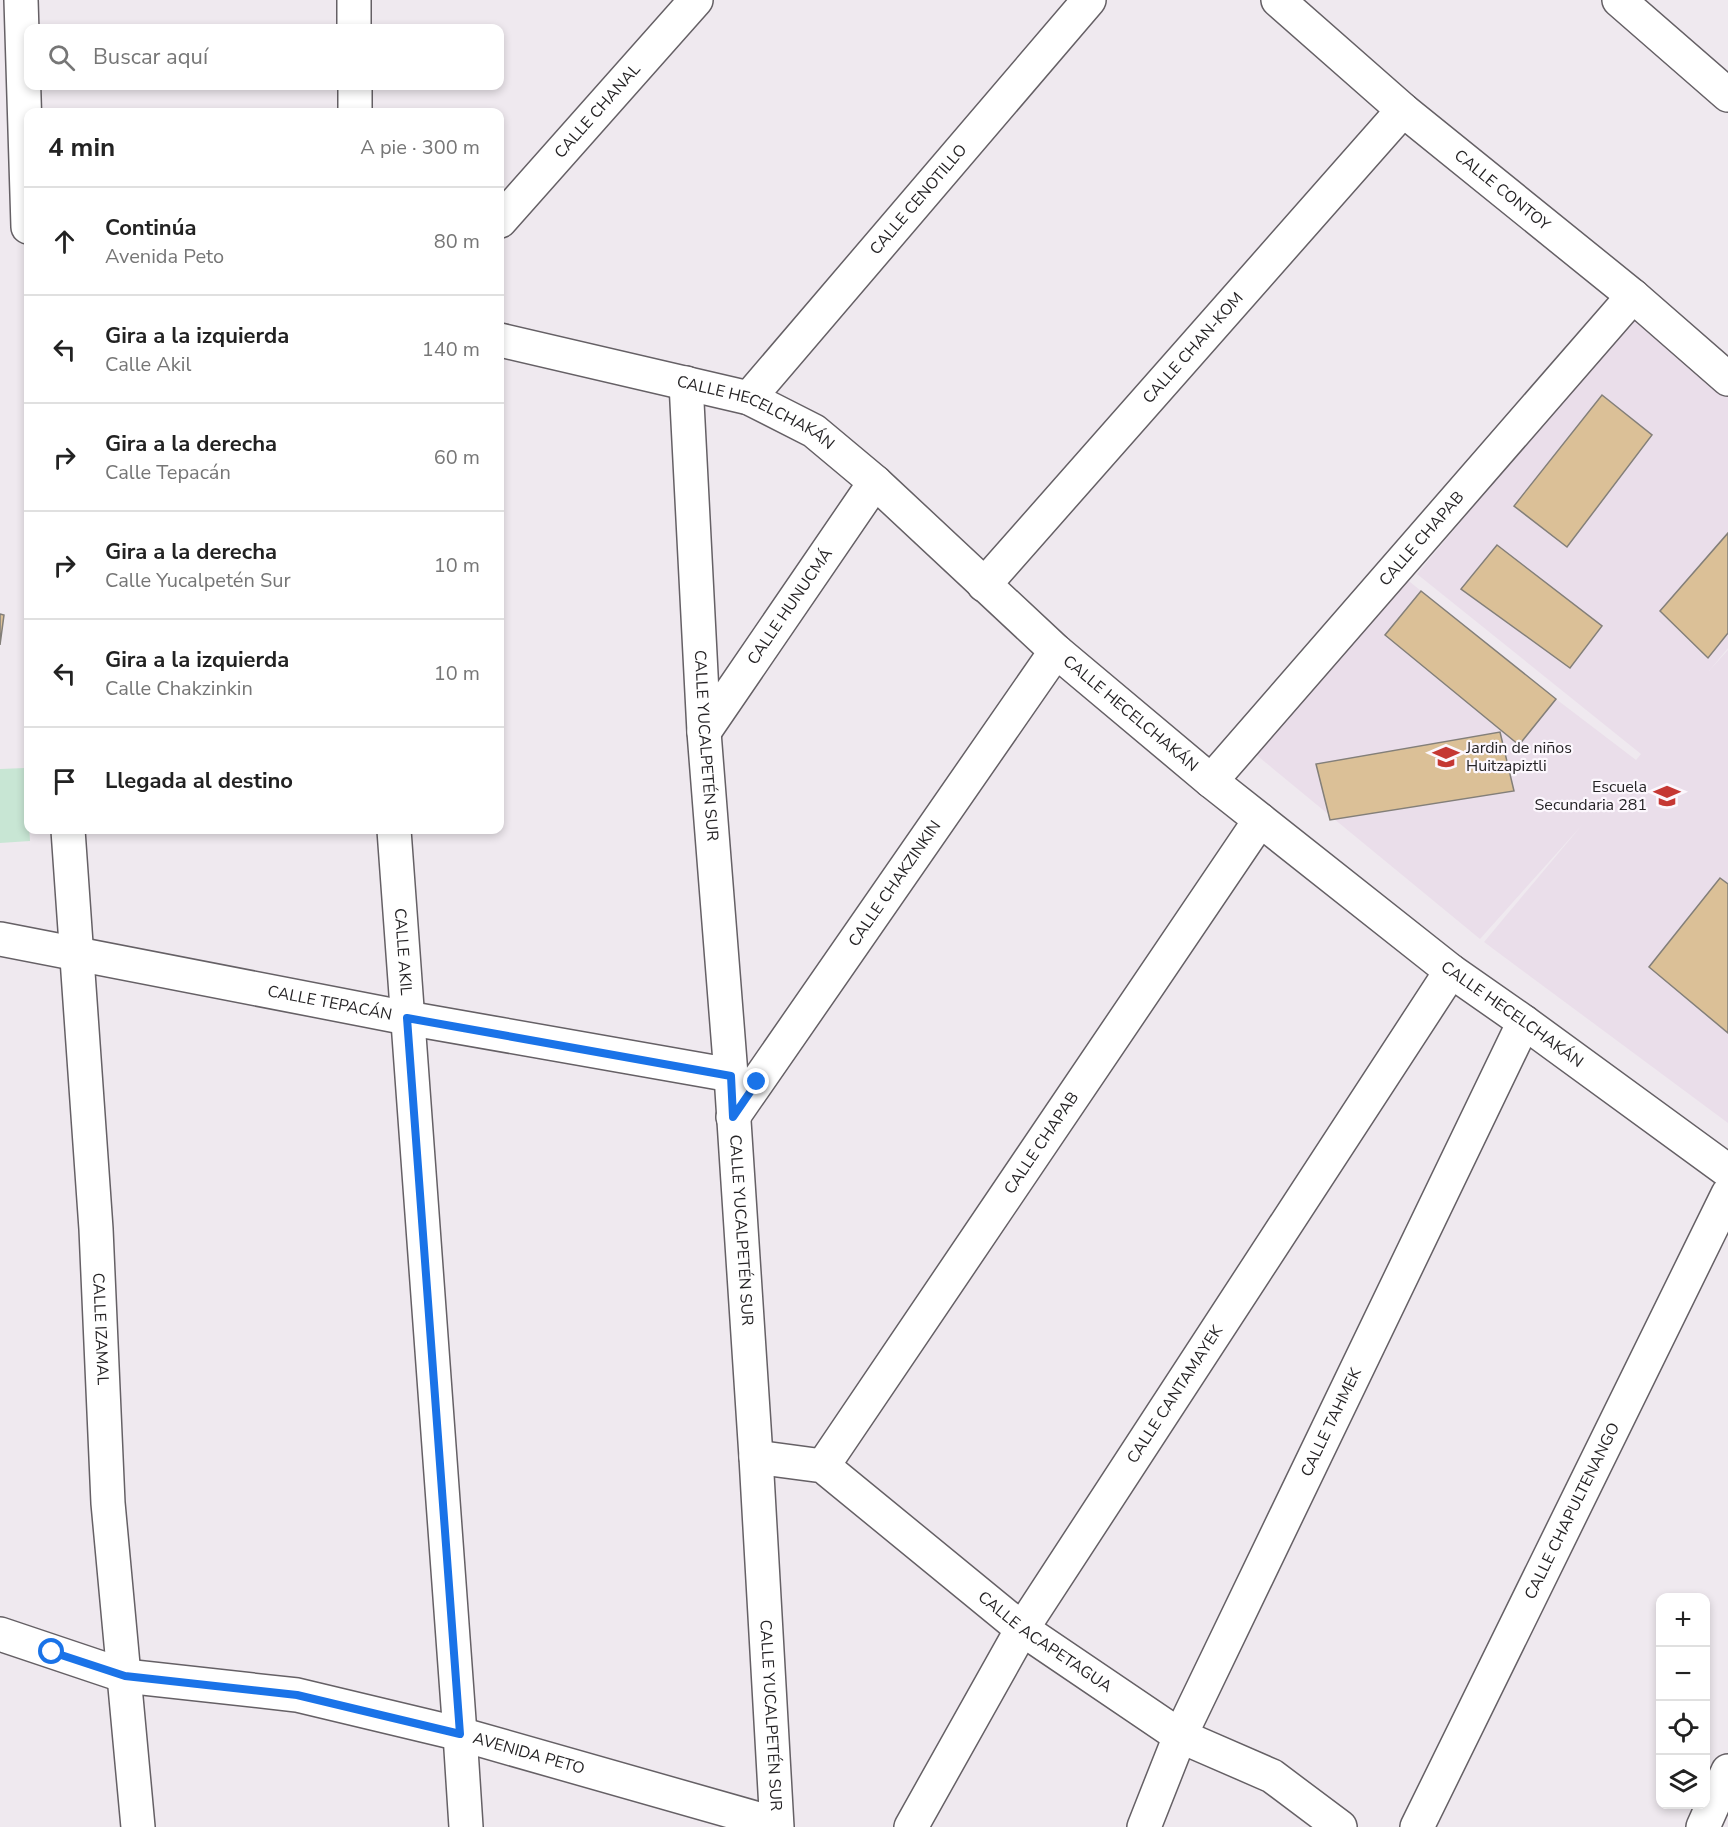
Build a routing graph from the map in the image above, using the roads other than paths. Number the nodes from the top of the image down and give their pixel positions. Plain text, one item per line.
1 (21, 0) edge
2 (354, 0) edge
3 (696, 0) edge
4 (1089, 0) edge
5 (1278, 0) edge
6 (1619, 0) edge
7 (354, 24) edge
8 (355, 90) edge
9 (1728, 95) edge
10 (24, 108) edge
11 (356, 108) edge
12 (1403, 110) junction
13 (504, 216) edge
14 (0, 225) edge
15 (24, 228) edge
16 (1633, 296) junction
17 (504, 341) edge
18 (1728, 379) edge
19 (686, 383) junction
20 (749, 398) junction
21 (874, 482) junction
22 (984, 585) junction
23 (1056, 651) junction
24 (704, 732) junction
25 (1211, 781) junction
26 (1260, 820) junction
27 (68, 834) edge
28 (394, 834) edge
29 (0, 939) edge
30 (76, 954) junction
31 (1451, 971) junction
32 (407, 1018) junction
33 (1524, 1022) junction
34 (731, 1076) junction
35 (733, 1117) junction
36 (1728, 1171) edge
37 (1728, 1194) edge
38 (756, 1457) junction
39 (823, 1466) junction
40 (1022, 1629) junction
41 (0, 1634) edge
42 (125, 1676) junction
43 (460, 1734) junction
44 (1180, 1736) junction
45 (1728, 1771) edge
46 (777, 1825) edge
47 (138, 1827) edge
48 (465, 1827) edge
49 (911, 1827) edge
50 (1144, 1827) edge
51 (1340, 1827) edge
52 (1417, 1827) edge
53 (1703, 1827) edge

1 - 10 street
2 - 7 street
3 - 13 street, CALLE CHANAL
4 - 20 street, CALLE CENOTILLO
5 - 12 street, CALLE CONTOY
6 - 9 street
8 - 11 street
12 - 16 street, CALLE CONTOY
12 - 22 street, CALLE CHAN-KOM
14 - 15 street
16 - 18 street, CALLE CONTOY
16 - 25 street, CALLE CHAPAB
17 - 19 street, CALLE HECELCHAKÁN
19 - 20 street, CALLE HECELCHAKÁN
19 - 24 street, CALLE YUCALPETÉN SUR
20 - 21 street, CALLE HECELCHAKÁN
21 - 22 street, CALLE HECELCHAKÁN
21 - 24 street, CALLE HUNUCMÁ
22 - 23 street, CALLE HECELCHAKÁN
23 - 25 street, CALLE HECELCHAKÁN
23 - 35 street, CALLE CHAKZINKIN
24 - 34 street, CALLE YUCALPETÉN SUR
25 - 26 street, CALLE HECELCHAKÁN
26 - 31 street, CALLE HECELCHAKÁN
26 - 39 street, CALLE CHAPAB
27 - 30 street, CALLE IZAMAL
28 - 32 street, CALLE AKIL
29 - 30 street, CALLE TEPACÁN
30 - 32 street, CALLE TEPACÁN
30 - 42 street, CALLE IZAMAL
31 - 33 street, CALLE HECELCHAKÁN
31 - 40 street, CALLE CANTAMAYEK
32 - 34 street, CALLE TEPACÁN
32 - 43 street, CALLE AKIL
33 - 36 street, CALLE HECELCHAKÁN
33 - 44 street, CALLE TAHMEK
34 - 35 street, CALLE YUCALPETÉN SUR
35 - 38 street, CALLE YUCALPETÉN SUR
37 - 52 street, CALLE CHAPULTENANGO
38 - 39 street
38 - 46 street, CALLE YUCALPETÉN SUR
39 - 40 street, CALLE ACAPETAGUA
40 - 44 street, CALLE ACAPETAGUA
40 - 49 street, CALLE CANTAMAYEK
41 - 42 street, AVENIDA PETO
42 - 43 street, AVENIDA PETO
42 - 47 street, CALLE IZAMAL
43 - 46 street, AVENIDA PETO
43 - 48 street, CALLE AKIL
44 - 50 street, CALLE TAHMEK
44 - 51 street, CALLE ACAPETAGUA
45 - 53 street

